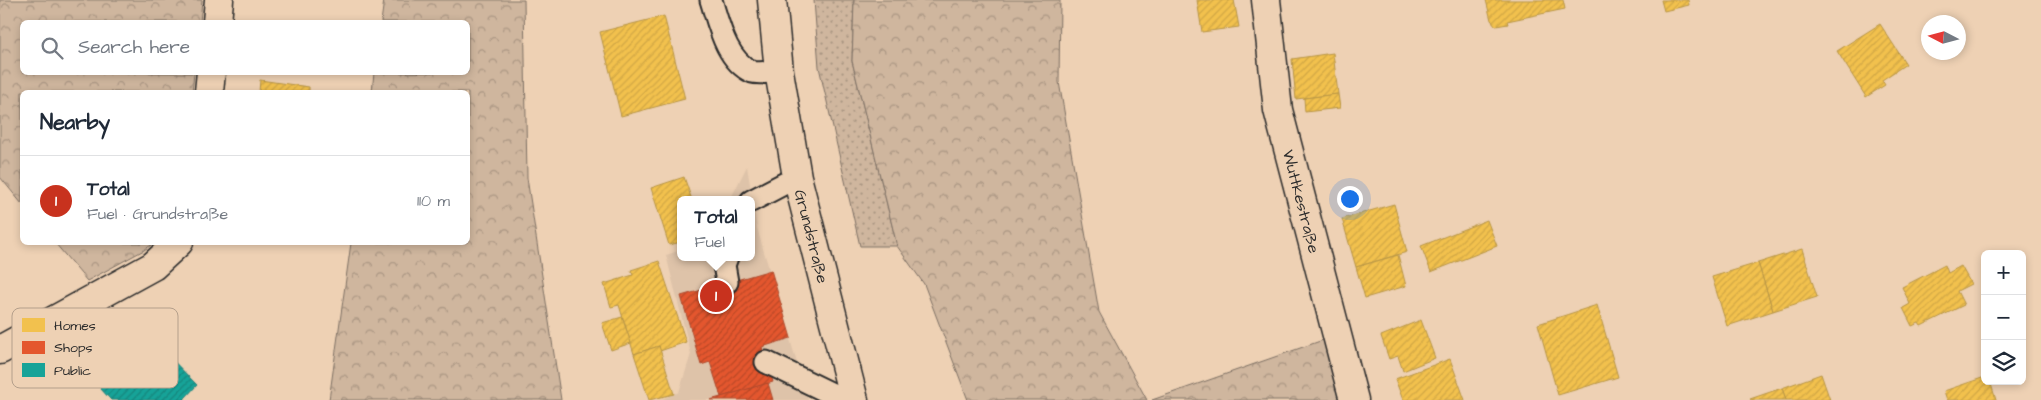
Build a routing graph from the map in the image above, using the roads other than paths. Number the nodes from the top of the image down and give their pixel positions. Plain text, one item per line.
1 (219, 0) edge
2 (712, 0) edge
3 (772, 0) edge
4 (1266, 0) edge
5 (217, 20) edge
6 (779, 71) junction
7 (211, 75) edge
8 (209, 90) edge
9 (797, 176) junction
10 (755, 199) edge
11 (176, 245) edge
12 (726, 261) edge
13 (728, 282) dead end
14 (76, 308) edge
15 (12, 343) edge
16 (0, 350) edge
17 (766, 362) dead end
18 (854, 400) edge
19 (1354, 400) edge

1 - 5 street
2 - 6 lane
3 - 6 street, Grundstraße
4 - 19 street, Wuttkestraße
6 - 9 street, Grundstraße
7 - 8 street
9 - 10 lane
9 - 18 street, Grundstraße
11 - 14 street
12 - 13 lane
15 - 16 street
17 - 18 lane

